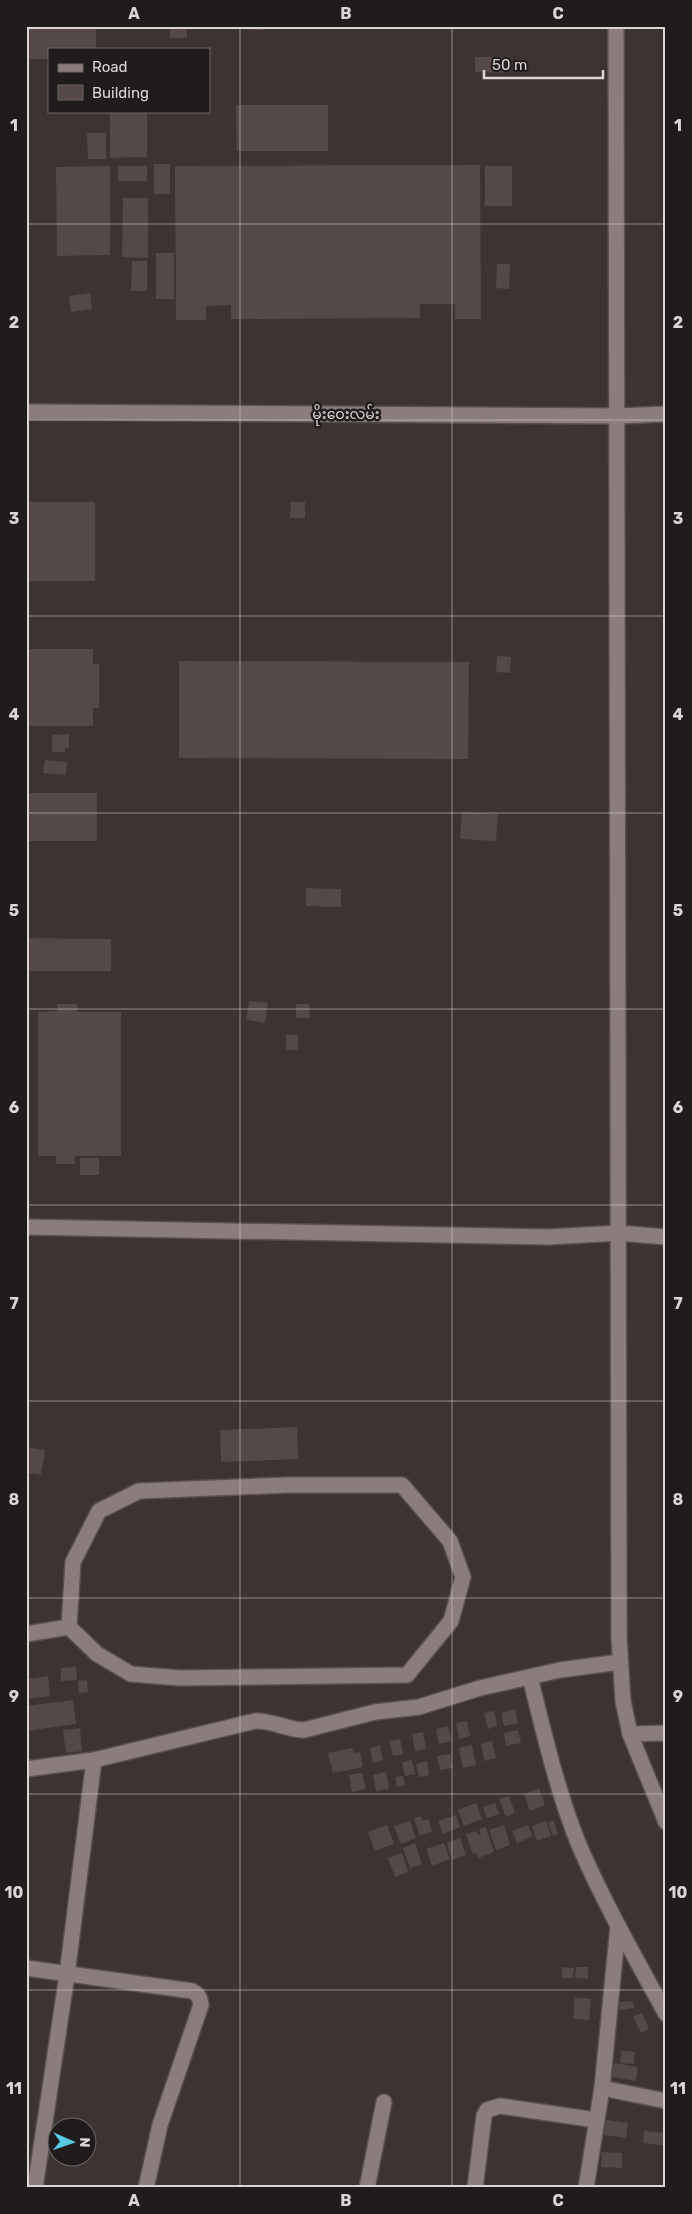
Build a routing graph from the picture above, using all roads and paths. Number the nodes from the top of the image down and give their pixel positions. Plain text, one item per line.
1 (616, 26) edge
2 (26, 412) edge
3 (666, 414) edge
4 (617, 416) junction
5 (26, 1226) edge
6 (619, 1233) junction
7 (666, 1237) edge
8 (69, 1628) junction
9 (26, 1634) edge
10 (620, 1662) junction
11 (530, 1677) junction
12 (630, 1734) junction
13 (666, 1734) edge
14 (94, 1760) junction
15 (26, 1769) edge
16 (666, 1822) edge
17 (618, 1926) junction
18 (26, 1968) edge
19 (67, 1975) junction
20 (666, 2014) edge
21 (602, 2088) junction
22 (666, 2101) edge
23 (384, 2102) dead end
24 (596, 2120) junction
25 (151, 2187) edge
26 (35, 2188) edge
27 (367, 2188) edge
28 (475, 2188) edge
29 (586, 2188) edge

1 - 4 street
2 - 4 street, မိုးဝေးလမ်း
3 - 4 street, မိုးဝေးလမ်း
4 - 6 street
5 - 6 street
6 - 7 street
6 - 10 street
8 - 8 street
8 - 9 street
10 - 11 street
10 - 12 street
11 - 14 street
11 - 17 street
12 - 13 street
12 - 16 street
14 - 15 street
14 - 19 street
17 - 20 street
17 - 21 street
18 - 19 street
19 - 25 street
19 - 26 street
21 - 22 street
21 - 24 street
23 - 27 street
24 - 28 street
24 - 29 street

